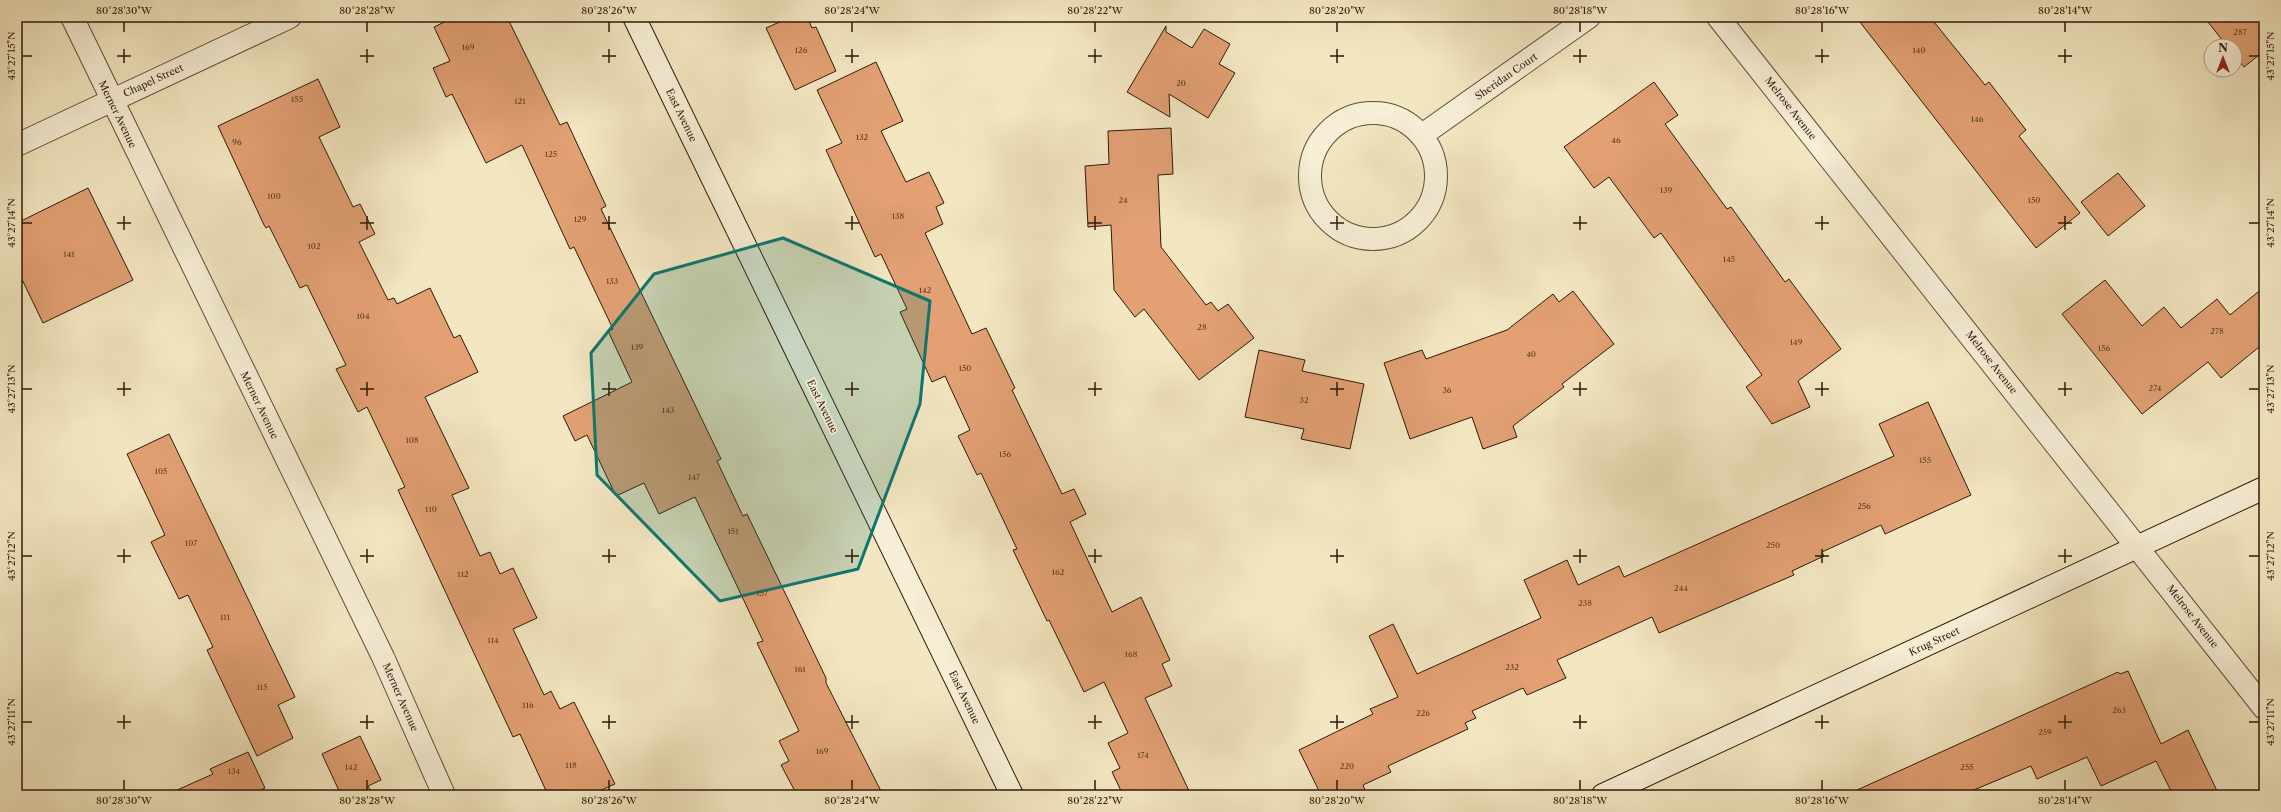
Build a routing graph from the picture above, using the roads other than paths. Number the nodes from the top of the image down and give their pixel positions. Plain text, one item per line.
1 (72, 17) edge
2 (290, 17) edge
3 (634, 17) edge
4 (1589, 17) edge
5 (1718, 17) edge
6 (111, 100) junction
7 (1422, 135) junction
8 (17, 145) edge
9 (2264, 488) edge
10 (2138, 546) junction
11 (2264, 708) edge
12 (444, 795) edge
13 (1012, 795) edge
14 (1603, 795) edge

1 - 6 street, Merner Avenue
2 - 6 street, Chapel Street
3 - 13 street, East Avenue
4 - 7 street, Sheridan Court
5 - 10 street, Melrose Avenue
6 - 8 street, Chapel Street
6 - 12 street, Merner Avenue
7 - 7 street
9 - 10 street, Krug Street
10 - 11 street, Melrose Avenue
10 - 14 street, Krug Street

